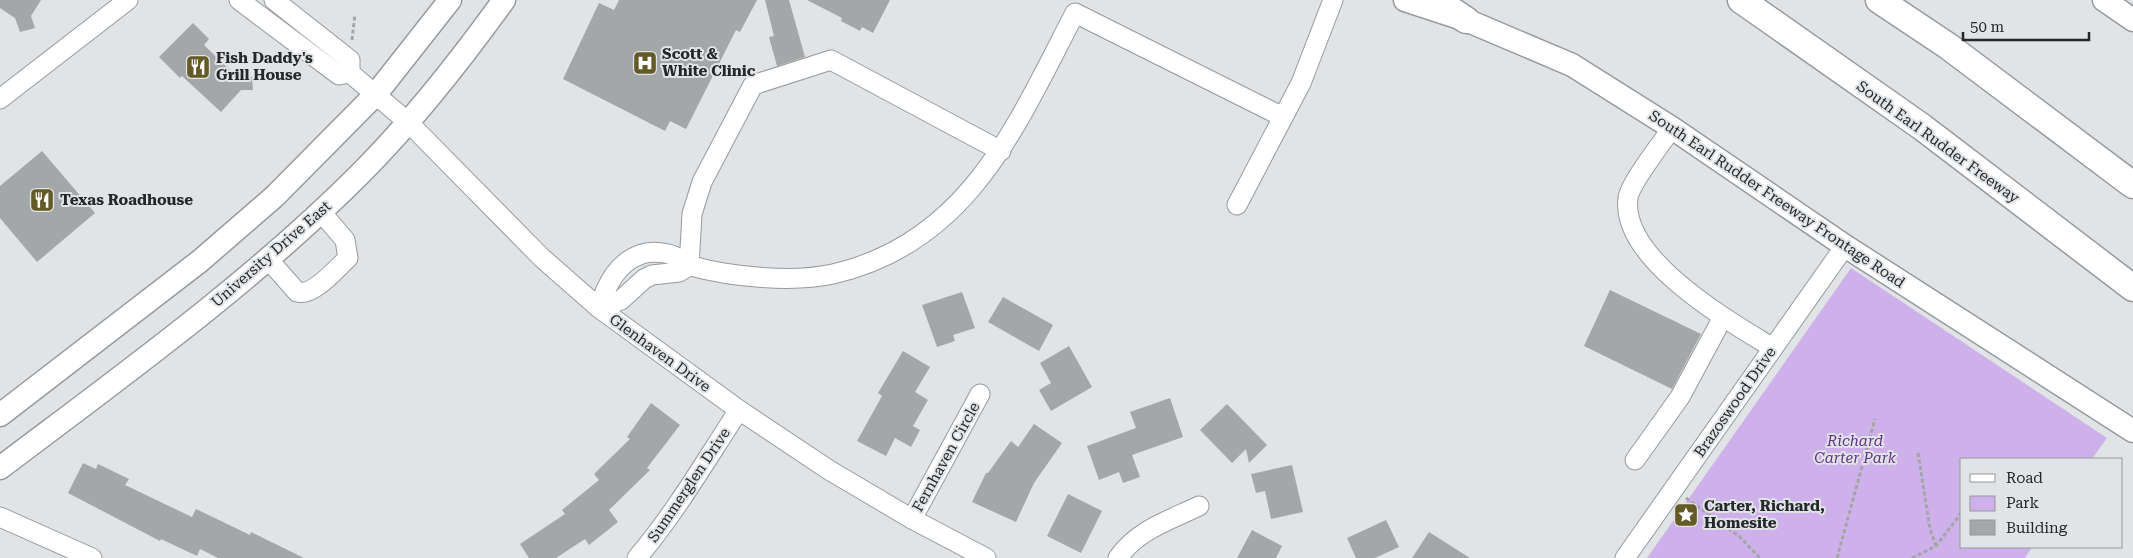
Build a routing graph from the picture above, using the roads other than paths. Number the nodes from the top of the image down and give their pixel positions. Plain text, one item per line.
1 (128, 0) edge
2 (239, 0) edge
3 (274, 0) edge
4 (450, 0) edge
5 (504, 0) edge
6 (1333, 0) edge
7 (1405, 0) edge
8 (1436, 0) edge
9 (1740, 0) edge
10 (1879, 0) edge
11 (2104, 0) edge
12 (1466, 20) junction
13 (2133, 20) edge
14 (350, 73) junction
15 (376, 94) junction
16 (0, 100) edge
17 (1283, 117) junction
18 (409, 122) junction
19 (1672, 128) junction
20 (1001, 151) junction
21 (2133, 185) edge
22 (1236, 205) dead end
23 (321, 212) junction
24 (1845, 246) junction
25 (268, 260) junction
26 (689, 266) junction
27 (2133, 288) edge
28 (599, 308) junction
29 (1723, 317) junction
30 (1773, 348) junction
31 (980, 394) dead end
32 (739, 410) junction
33 (0, 415) edge
34 (2133, 431) edge
35 (1635, 460) dead end
36 (0, 468) edge
37 (1199, 506) dead end
38 (0, 517) edge
39 (912, 520) junction
40 (92, 558) edge
41 (637, 558) edge
42 (986, 558) edge
43 (1118, 558) edge
44 (1625, 558) edge

1 - 16 street
2 - 14 street
3 - 14 street
4 - 15 main road
5 - 18 main road, University Drive East
6 - 17 street
7 - 12 main road, South Earl Rudder Freeway Frontage Road
8 - 12 highway
9 - 27 highway, South Earl Rudder Freeway
10 - 21 highway
11 - 13 main road
12 - 19 main road, South Earl Rudder Freeway Frontage Road
14 - 15 street, Glenhaven Drive
15 - 18 street, Glenhaven Drive
15 - 33 main road
17 - 20 street
17 - 22 street
18 - 23 main road, University Drive East
18 - 28 street, Glenhaven Drive
19 - 24 main road, South Earl Rudder Freeway Frontage Road
19 - 29 street
20 - 26 street
20 - 26 street
23 - 25 main road, University Drive East
23 - 25 street
24 - 30 street, Brazoswood Drive
24 - 34 main road, South Earl Rudder Freeway Frontage Road
25 - 36 main road, University Drive East
26 - 28 street
28 - 32 street, Glenhaven Drive
29 - 30 street
29 - 35 street
30 - 44 street, Brazoswood Drive
31 - 39 street, Fernhaven Circle
32 - 39 street, Glenhaven Drive
32 - 41 street, Summerglen Drive
37 - 43 street
38 - 40 street
39 - 42 street, Glenhaven Drive

